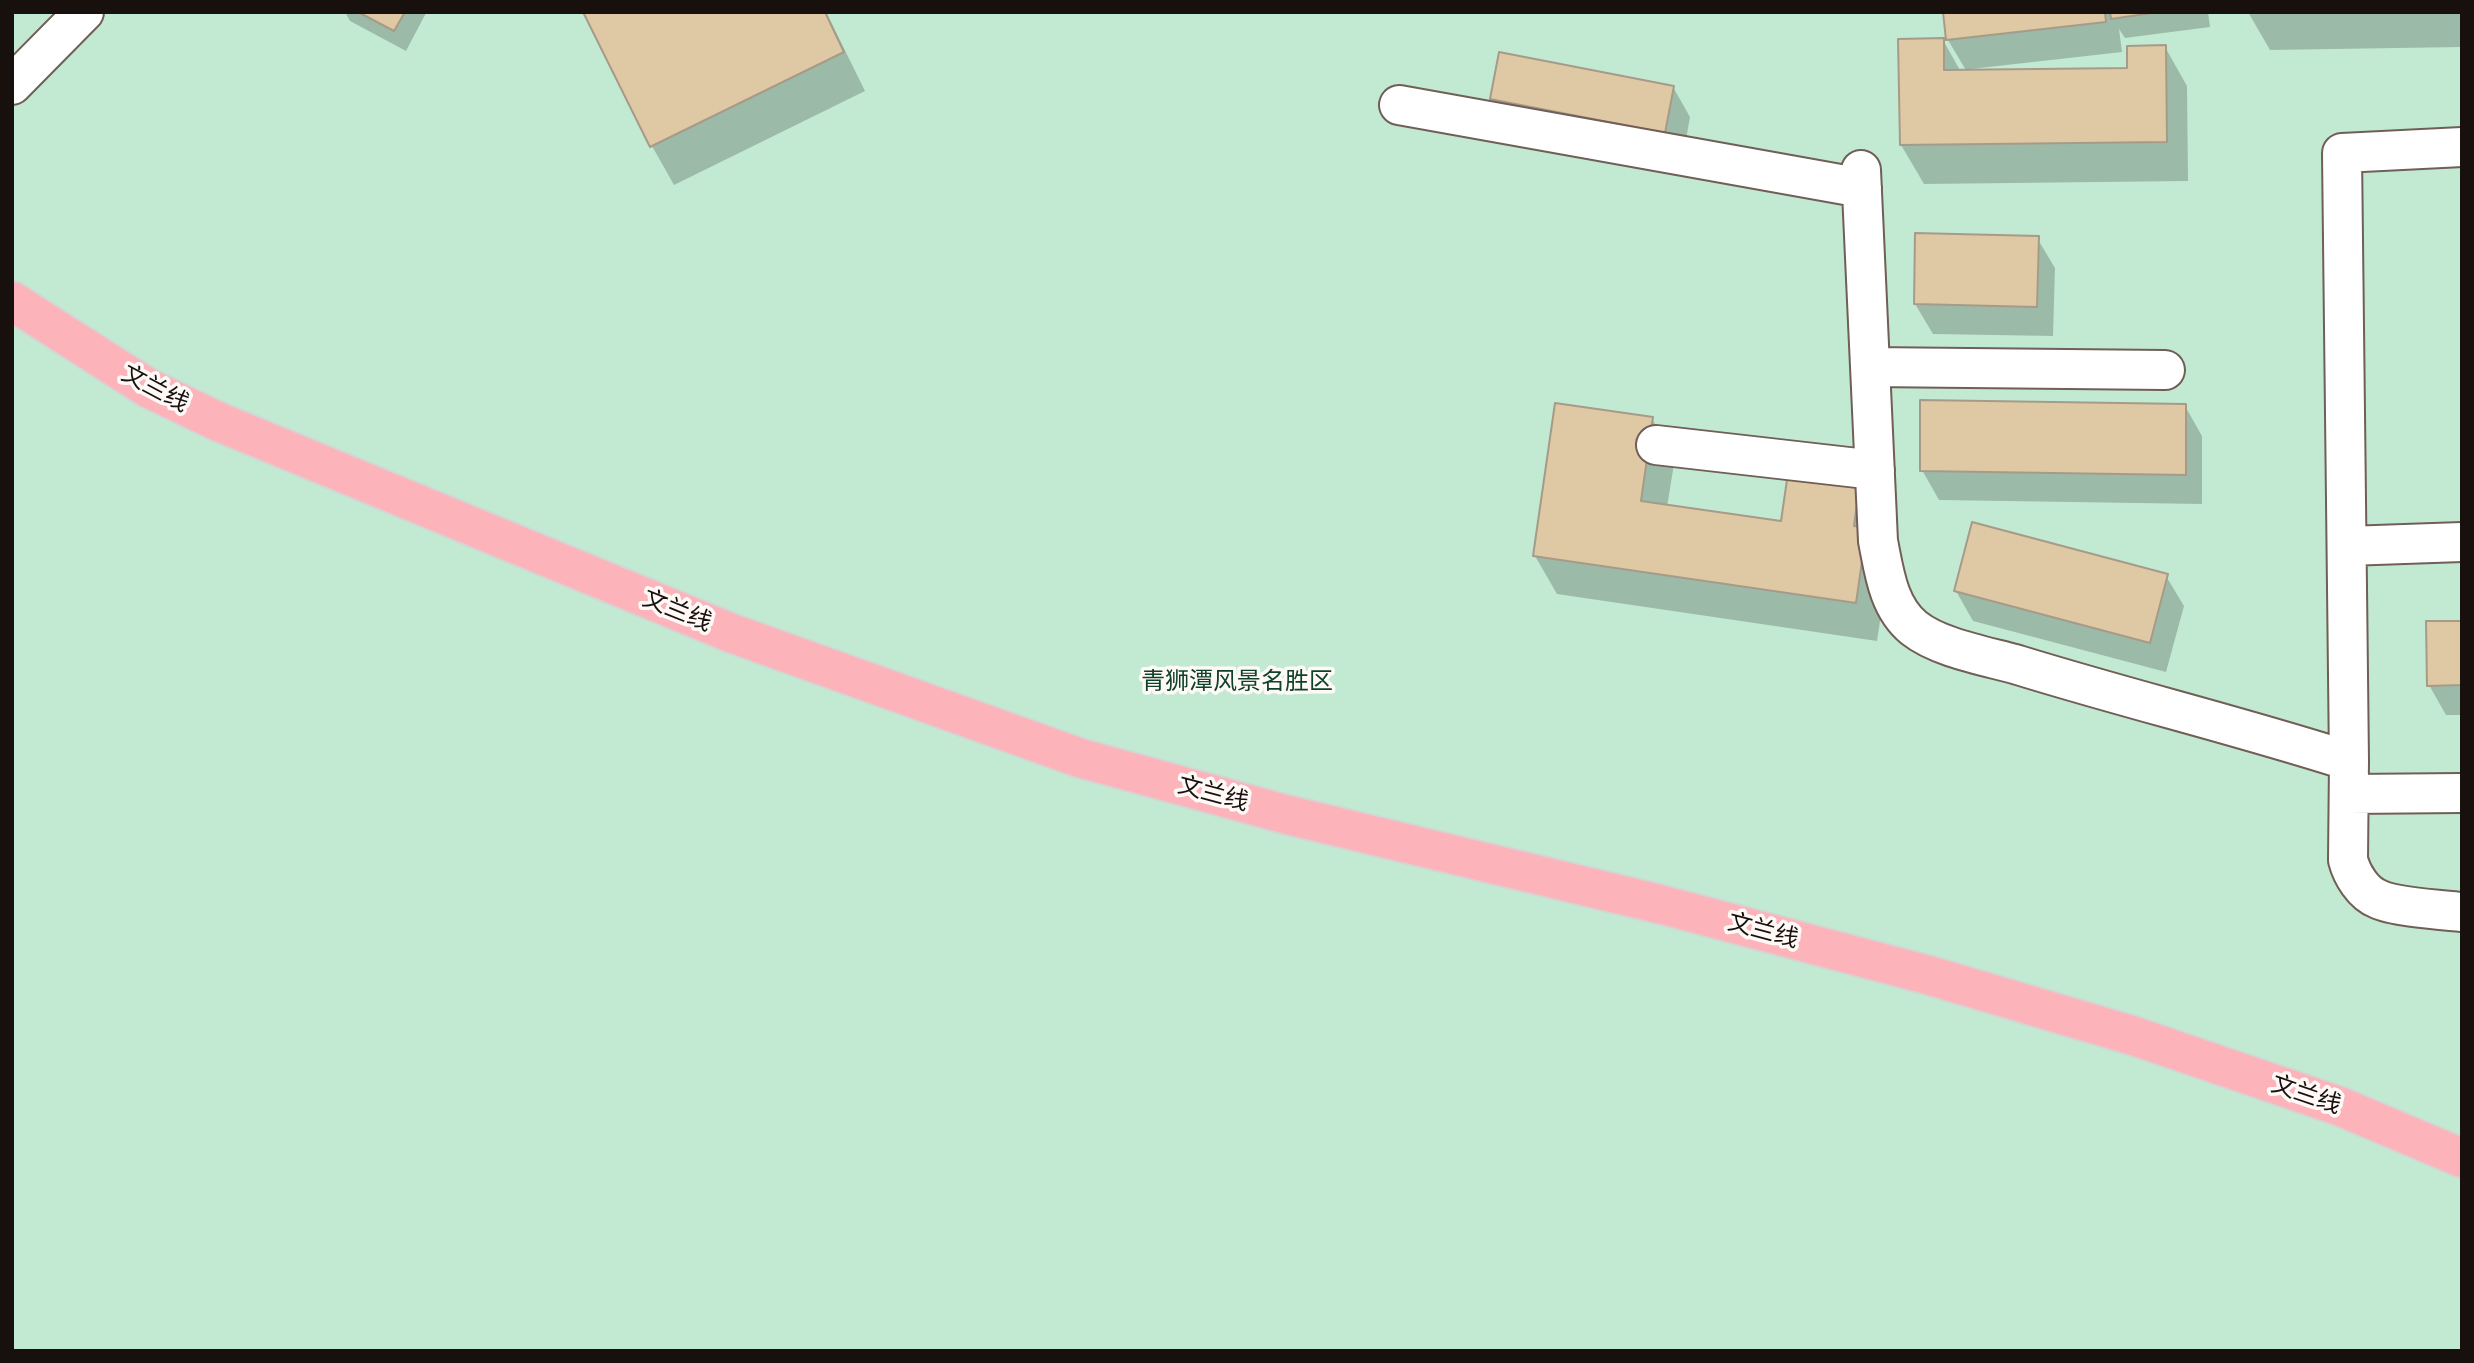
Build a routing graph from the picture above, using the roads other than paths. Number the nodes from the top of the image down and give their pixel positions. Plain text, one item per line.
1 (84, 12) edge
2 (12, 85) edge
3 (1399, 105) dead end
4 (2462, 147) edge
5 (12, 301) edge
6 (1870, 367) junction
7 (2165, 370) dead end
8 (1656, 445) dead end
9 (1875, 470) junction
10 (2462, 542) edge
11 (2347, 547) junction
12 (2349, 777) junction
13 (2462, 793) edge
14 (2462, 912) edge
15 (2462, 1158) edge

1 - 2 street
3 - 6 street
4 - 11 street
5 - 15 main road, 文兰线
6 - 7 street
6 - 9 street
8 - 9 street
9 - 12 street
10 - 11 street
11 - 12 street
12 - 13 street
12 - 14 street

